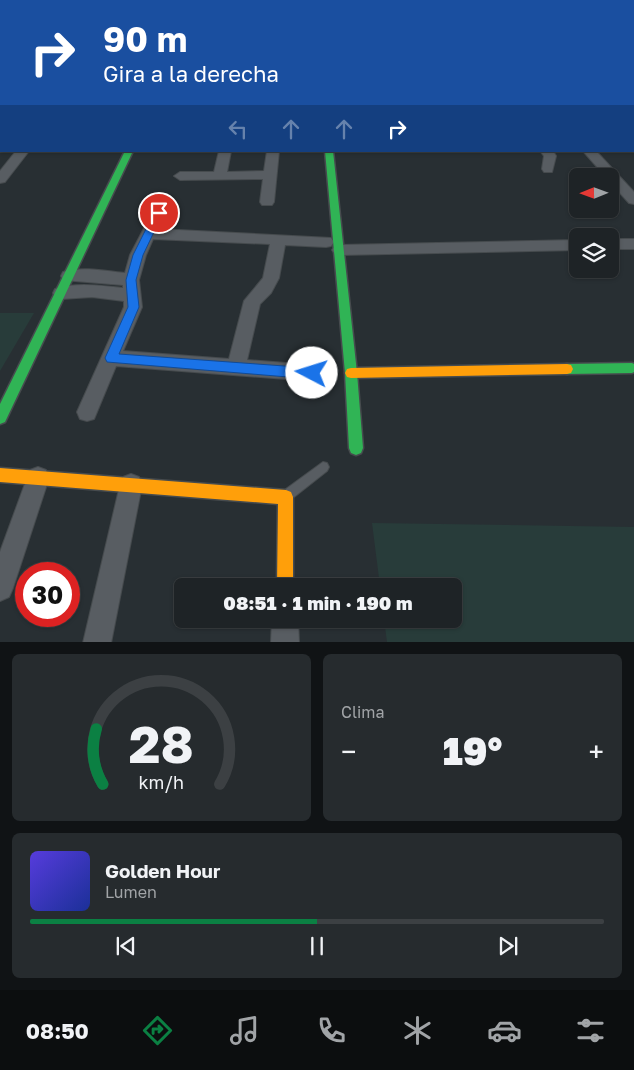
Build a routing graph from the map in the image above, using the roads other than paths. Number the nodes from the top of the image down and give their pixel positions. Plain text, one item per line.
1 (22, 152) edge
2 (129, 152) edge
3 (225, 152) edge
4 (273, 152) edge
5 (329, 152) edge
6 (547, 152) edge
7 (590, 152) edge
8 (548, 169) dead end
9 (220, 175) junction
10 (270, 175) junction
11 (180, 176) dead end
12 (0, 179) edge
13 (634, 200) edge
14 (267, 202) dead end
15 (159, 213) dead end
16 (149, 234) junction
17 (278, 240) junction
18 (619, 244) edge
19 (634, 244) edge
20 (569, 245) edge
21 (333, 246) junction
22 (69, 276) junction
23 (131, 287) junction
24 (61, 292) junction
25 (111, 358) junction
26 (236, 367) junction
27 (632, 368) dead end
28 (312, 373) dead end
29 (351, 373) junction
30 (87, 412) dead end
31 (0, 418) edge
32 (356, 448) dead end
33 (323, 467) dead end
34 (0, 475) edge
35 (38, 478) junction
36 (131, 485) junction
37 (286, 497) junction
38 (285, 578) edge
39 (0, 588) edge
40 (285, 628) edge
41 (97, 642) edge
42 (285, 642) edge

1 - 12 street
2 - 22 street
3 - 9 street
4 - 10 street
5 - 21 street
6 - 8 street
7 - 13 street
9 - 10 street
9 - 11 street
10 - 14 street
15 - 16 street
16 - 17 street
16 - 23 street
17 - 21 street
17 - 26 street
18 - 19 street
20 - 21 street
21 - 29 street
22 - 23 street
22 - 24 street
23 - 24 street
23 - 25 street
24 - 31 street
25 - 26 street
25 - 30 street
26 - 28 street
27 - 29 street
29 - 32 street
33 - 37 lane
34 - 35 street
35 - 36 street
35 - 39 street
36 - 37 street
36 - 41 street
37 - 38 street
40 - 42 street

